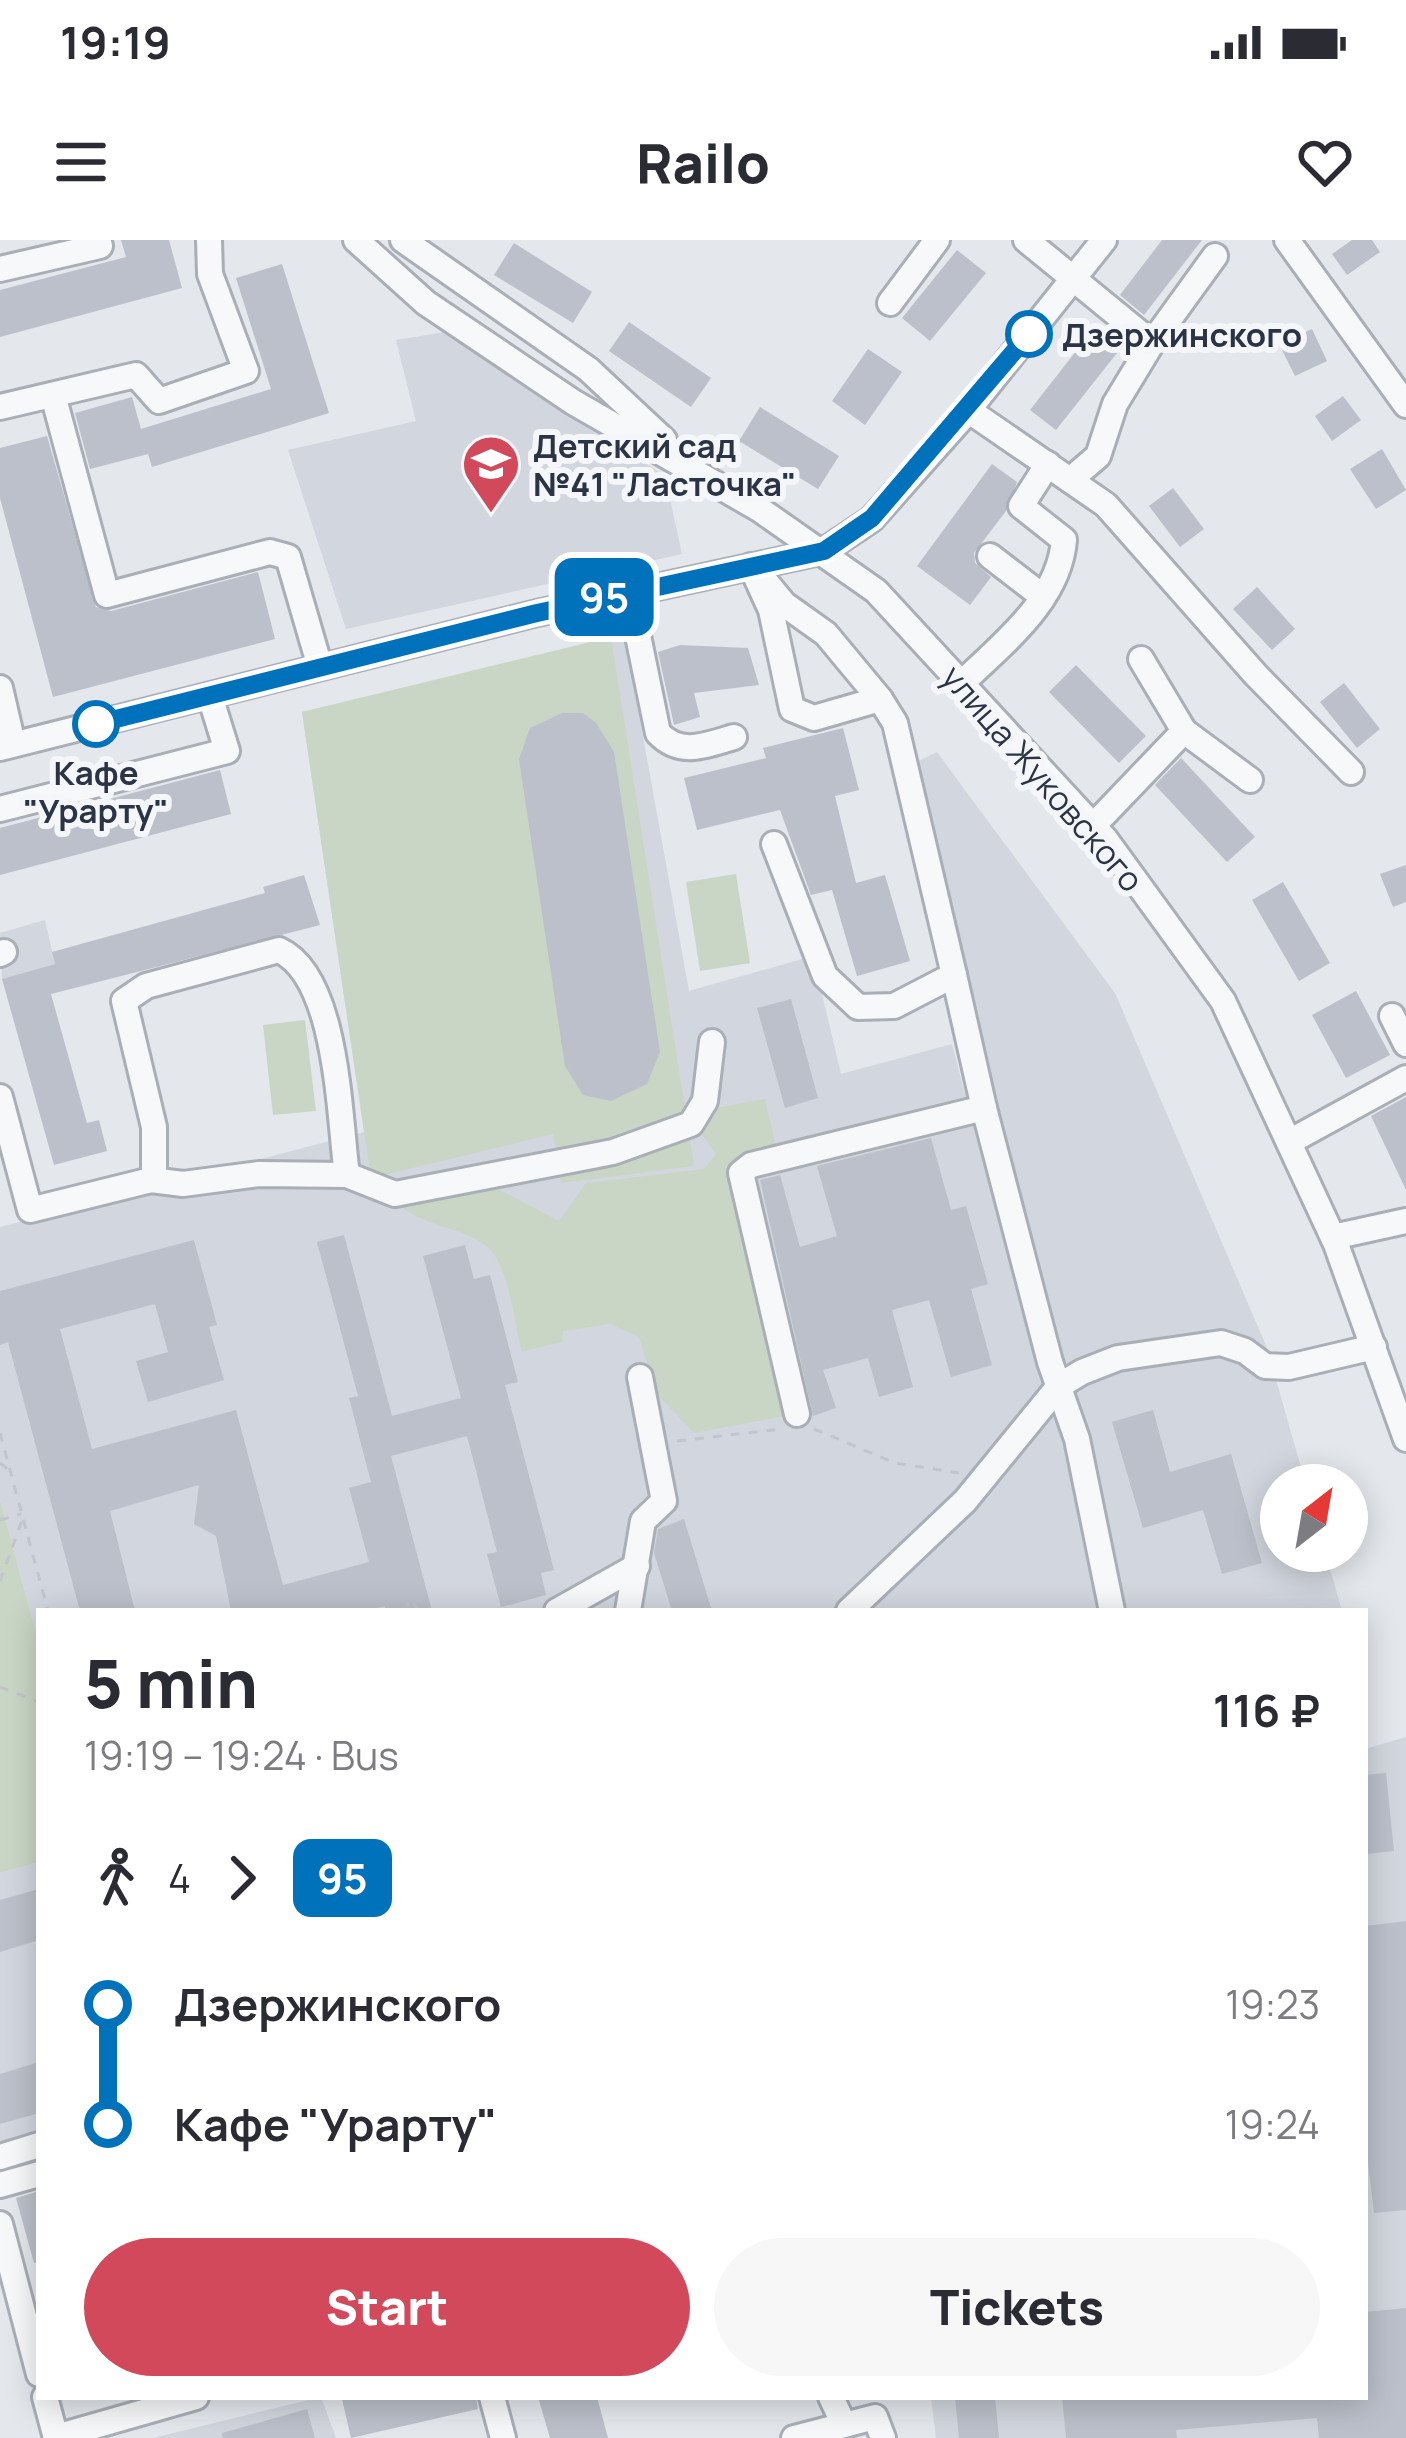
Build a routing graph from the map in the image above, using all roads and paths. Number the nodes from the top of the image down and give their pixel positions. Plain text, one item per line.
1 (98, 240) edge
2 (209, 240) edge
3 (356, 240) edge
4 (403, 240) edge
5 (938, 240) edge
6 (1026, 240) edge
7 (1104, 240) edge
8 (1287, 240) edge
9 (1215, 256) dead end
10 (0, 268) edge
11 (1074, 278) junction
12 (890, 303) dead end
13 (1152, 343) junction
14 (53, 395) junction
15 (1406, 405) edge
16 (0, 407) edge
17 (968, 410) junction
18 (1048, 464) junction
19 (692, 466) junction
20 (1070, 480) junction
21 (824, 551) junction
22 (989, 556) dead end
23 (752, 566) junction
24 (629, 592) junction
25 (1042, 596) junction
26 (1141, 659) dead end
27 (320, 667) junction
28 (962, 683) junction
29 (0, 688) edge
30 (210, 696) junction
31 (880, 699) junction
32 (1184, 731) junction
33 (734, 737) dead end
34 (6, 746) edge
35 (1351, 772) dead end
36 (1250, 780) dead end
37 (0, 809) edge
38 (1093, 826) junction
39 (774, 844) dead end
40 (954, 975) junction
41 (1392, 1016) dead end
42 (712, 1042) dead end
43 (1406, 1044) edge
44 (1406, 1078) edge
45 (0, 1097) edge
46 (984, 1108) junction
47 (1289, 1142) junction
48 (346, 1175) junction
49 (154, 1180) junction
50 (1406, 1221) edge
51 (1333, 1237) junction
52 (1374, 1347) junction
53 (640, 1377) dead end
54 (1059, 1386) junction
55 (796, 1423) junction
56 (0, 1433) edge
57 (1406, 1439) edge
58 (656, 1444) junction
59 (0, 1462) edge
60 (12, 1473) junction
61 (0, 1476) edge
62 (984, 1478) junction
63 (24, 1514) junction
64 (0, 1520) edge
65 (635, 1575) junction
66 (0, 1581) edge
67 (47, 1608) edge
68 (564, 1608) edge
69 (629, 1608) edge
70 (646, 1608) edge
71 (852, 1608) edge
72 (1111, 1608) edge
73 (0, 1687) edge
74 (36, 1701) edge
75 (36, 2146) edge
76 (0, 2157) edge
77 (36, 2175) edge
78 (0, 2185) edge
79 (0, 2224) edge
80 (32, 2319) edge
81 (36, 2350) edge
82 (46, 2400) edge
83 (186, 2400) edge
84 (493, 2400) edge
85 (832, 2400) edge
86 (844, 2425) junction
87 (56, 2438) edge
88 (503, 2438) edge
89 (794, 2438) edge
90 (883, 2438) edge

1 - 10 street
2 - 14 street
3 - 19 street, улица Жуковского
4 - 19 street, улица Жуковского
5 - 12 street
6 - 11 street
7 - 11 street
8 - 15 street
9 - 13 street
11 - 13 street
11 - 17 street
13 - 20 street
14 - 16 street
14 - 27 street
17 - 18 street
17 - 21 street
18 - 20 street
18 - 25 street
19 - 21 street, улица Жуковского
20 - 35 street
21 - 23 street
21 - 28 street, улица Жуковского
22 - 25 street
23 - 24 street
23 - 31 street
23 - 31 street
24 - 27 street
24 - 33 street
25 - 28 street
26 - 32 street
27 - 30 street
28 - 38 street, улица Жуковского
29 - 34 street
30 - 34 street
30 - 37 street
31 - 40 street
32 - 36 street
32 - 38 street
38 - 47 street, улица Жуковского
39 - 40 street
40 - 46 street
41 - 43 street
42 - 48 street
44 - 47 street
45 - 49 street
46 - 54 street
46 - 55 street
47 - 51 street, улица Жуковского
48 - 49 street
48 - 49 street
50 - 51 street
51 - 52 street, улица Жуковского
52 - 54 street
52 - 57 street, улица Жуковского
53 - 58 street
54 - 62 street
54 - 72 street
55 - 58 path
55 - 62 path
56 - 60 path
58 - 65 street
59 - 60 path
60 - 61 path
60 - 63 path
62 - 71 street
63 - 64 path
63 - 66 path
63 - 67 path
65 - 68 street
65 - 69 street
65 - 70 street
73 - 74 path
75 - 76 street
77 - 78 street
79 - 80 street
80 - 81 street
82 - 87 street
83 - 87 street
84 - 88 street
85 - 86 street
86 - 89 street
86 - 90 street

